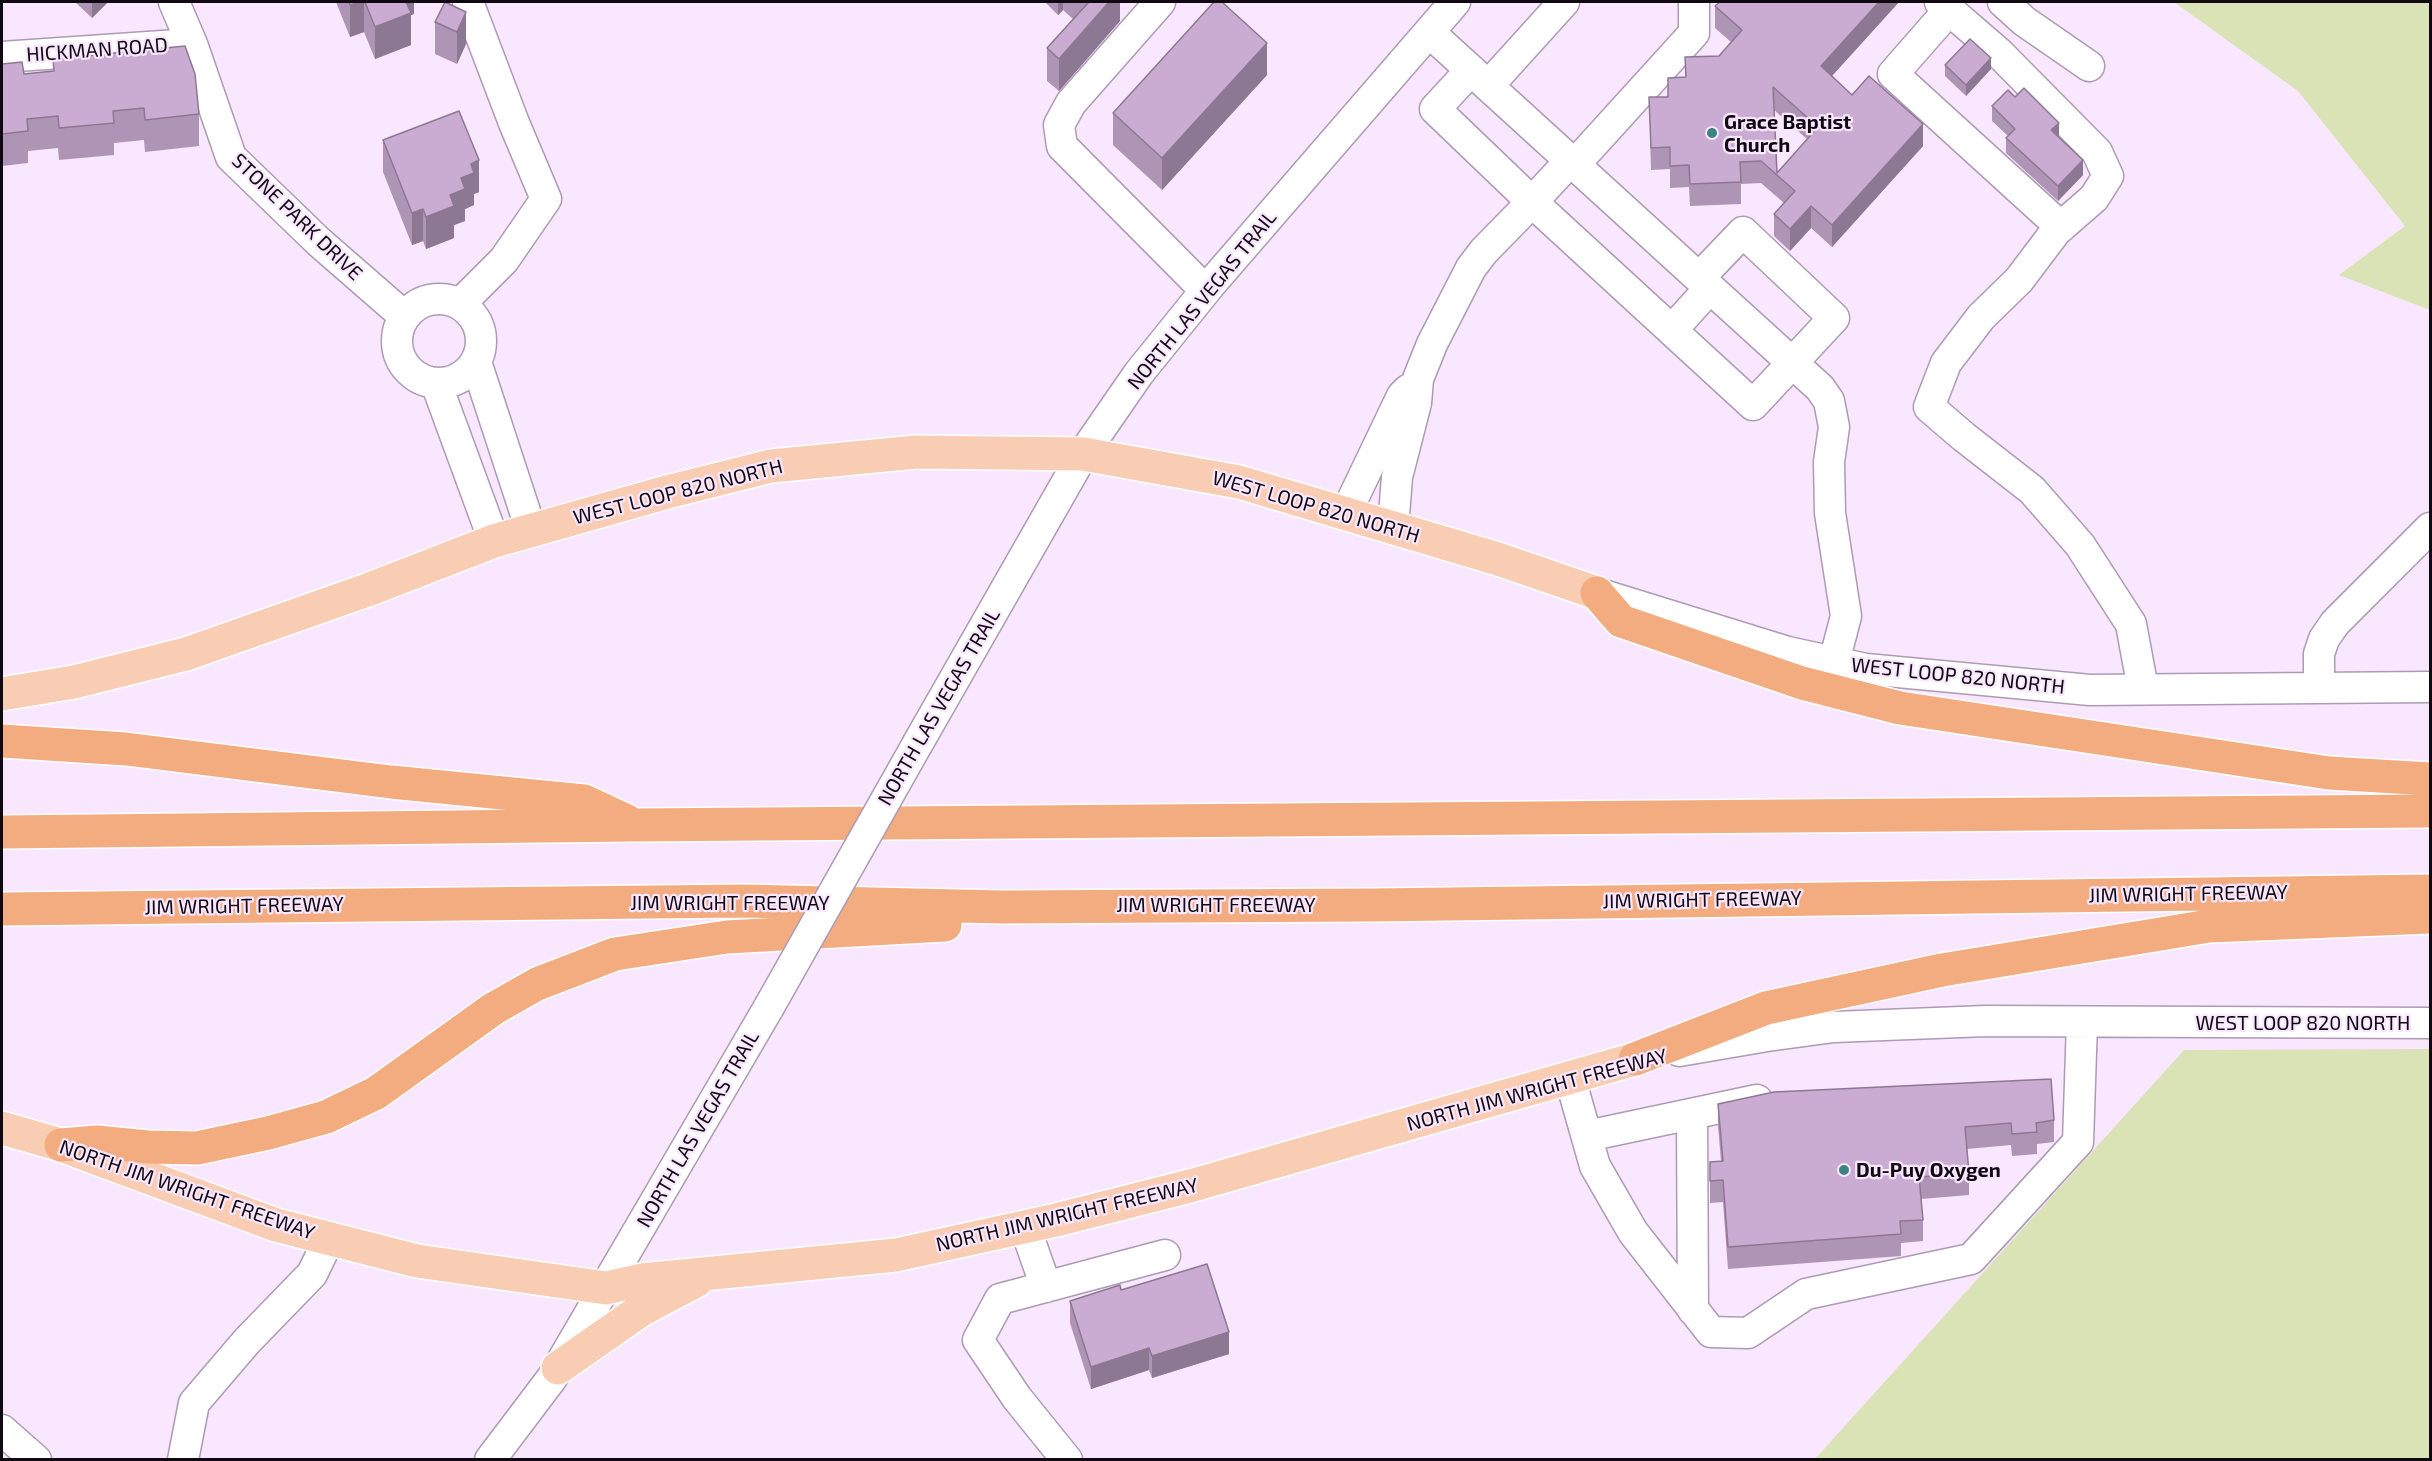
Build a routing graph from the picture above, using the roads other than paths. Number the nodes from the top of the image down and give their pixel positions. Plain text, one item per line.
1 (174, 2) edge
2 (1161, 2) edge
3 (1455, 2) edge
4 (1564, 2) edge
5 (1694, 2) edge
6 (2003, 2) edge
7 (474, 3) edge
8 (1944, 5) edge
9 (1429, 32) junction
10 (192, 44) junction
11 (2, 57) edge
12 (2089, 66) dead end
13 (1480, 78) junction
14 (1573, 162) junction
15 (1532, 202) junction
16 (2061, 226) junction
17 (1705, 283) junction
18 (1205, 290) junction
19 (460, 304) junction
20 (404, 316) junction
21 (1672, 330) junction
22 (476, 362) junction
23 (1792, 363) junction
24 (1418, 379) junction
25 (436, 383) junction
26 (1083, 454) junction
27 (1346, 513) junction
28 (1394, 528) junction
29 (2430, 528) edge
30 (531, 530) junction
31 (494, 541) junction
32 (1597, 593) junction
33 (1834, 662) junction
34 (2430, 687) edge
35 (2319, 688) junction
36 (2143, 689) junction
37 (2, 694) edge
38 (2, 741) edge
39 (2430, 779) edge
40 (2430, 811) edge
41 (634, 825) junction
42 (2, 832) edge
43 (2430, 891) edge
44 (1002, 907) junction
45 (2, 909) edge
46 (2430, 917) edge
47 (2082, 1022) junction
48 (2139, 1022) joint
49 (2430, 1023) edge
50 (1635, 1059) junction
51 (1570, 1078) junction
52 (1781, 1095) edge
53 (1692, 1114) junction
54 (2, 1128) edge
55 (1587, 1136) junction
56 (61, 1145) junction
57 (1025, 1227) junction
58 (329, 1239) junction
59 (1165, 1255) dead end
60 (712, 1273) junction
61 (1046, 1287) junction
62 (606, 1288) junction
63 (1693, 1310) junction
64 (558, 1368) junction
65 (2, 1430) edge
66 (36, 1460) edge
67 (183, 1460) edge
68 (490, 1460) edge
69 (1067, 1460) edge

1 - 10 street, STONE PARK DRIVE
2 - 18 street
3 - 9 street, NORTH LAS VEGAS TRAIL
4 - 13 street
5 - 14 street
6 - 12 street
7 - 19 street
8 - 16 street
8 - 16 street
9 - 13 street
9 - 18 street, NORTH LAS VEGAS TRAIL
10 - 11 street, HICKMAN ROAD
10 - 20 street, STONE PARK DRIVE
13 - 14 street
13 - 15 street
14 - 15 street
14 - 17 street
15 - 21 street
15 - 24 street
16 - 36 street
17 - 21 street
17 - 23 street
17 - 23 street
18 - 26 street, NORTH LAS VEGAS TRAIL
19 - 20 street
19 - 22 street
20 - 25 street
21 - 23 street
22 - 25 street
22 - 30 street
23 - 33 street
24 - 27 street
24 - 28 street
25 - 31 street
26 - 27 main road, WEST LOOP 820 NORTH
26 - 30 main road, WEST LOOP 820 NORTH
26 - 62 street, NORTH LAS VEGAS TRAIL, bridge
27 - 28 main road, WEST LOOP 820 NORTH
28 - 32 main road, WEST LOOP 820 NORTH
29 - 35 street
30 - 31 main road, WEST LOOP 820 NORTH
31 - 37 main road, WEST LOOP 820 NORTH
32 - 33 street, WEST LOOP 820 NORTH
32 - 39 highway
33 - 36 street, WEST LOOP 820 NORTH
34 - 35 street, WEST LOOP 820 NORTH
35 - 36 street, WEST LOOP 820 NORTH
38 - 41 highway
40 - 41 highway
41 - 42 highway
43 - 44 highway, JIM WRIGHT FREEWAY
44 - 45 highway, JIM WRIGHT FREEWAY
44 - 56 highway
46 - 50 highway
47 - 48 street, NORTH JIM WRIGHT FREEWAY
47 - 50 street, NORTH JIM WRIGHT FREEWAY
47 - 63 street
48 - 49 street, WEST LOOP 820 NORTH
50 - 51 main road, NORTH JIM WRIGHT FREEWAY
51 - 55 street
51 - 57 main road, NORTH JIM WRIGHT FREEWAY
52 - 53 street
53 - 55 street
53 - 63 street
54 - 56 main road, NORTH JIM WRIGHT FREEWAY
55 - 63 street
56 - 58 main road, NORTH JIM WRIGHT FREEWAY
57 - 60 main road, NORTH JIM WRIGHT FREEWAY
57 - 61 street
58 - 62 main road, NORTH JIM WRIGHT FREEWAY
58 - 67 street
59 - 61 street
60 - 62 main road, NORTH JIM WRIGHT FREEWAY
60 - 64 main road
61 - 69 street
62 - 64 street, NORTH LAS VEGAS TRAIL
64 - 68 street, NORTH LAS VEGAS TRAIL
65 - 66 street

